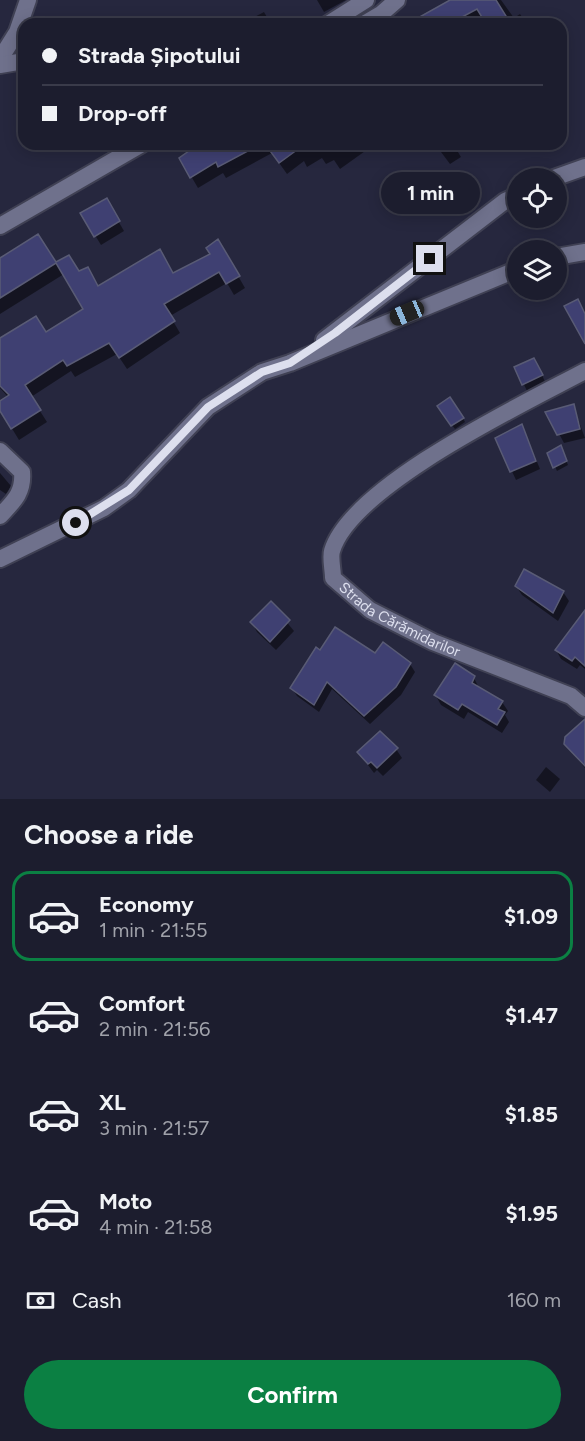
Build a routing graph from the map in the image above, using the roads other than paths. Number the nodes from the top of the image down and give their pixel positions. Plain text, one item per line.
1 (28, 0) edge
2 (366, 0) edge
3 (397, 0) edge
4 (22, 18) edge
5 (338, 18) edge
6 (374, 18) edge
7 (18, 29) edge
8 (0, 59) edge
9 (18, 63) edge
10 (0, 65) edge
11 (132, 150) edge
12 (585, 167) edge
13 (567, 173) edge
14 (507, 200) edge
15 (0, 226) edge
16 (585, 252) edge
17 (567, 255) edge
18 (507, 274) edge
19 (290, 363) junction
20 (585, 371) edge
21 (0, 451) edge
22 (0, 516) edge
23 (0, 559) edge
24 (585, 708) edge

1 - 4 street
2 - 5 street
3 - 6 street
7 - 8 street
9 - 10 street
11 - 15 street
12 - 13 street
14 - 19 street
16 - 17 street
18 - 19 street
19 - 23 street
20 - 24 street, Strada Cărămidarilor
21 - 22 street

